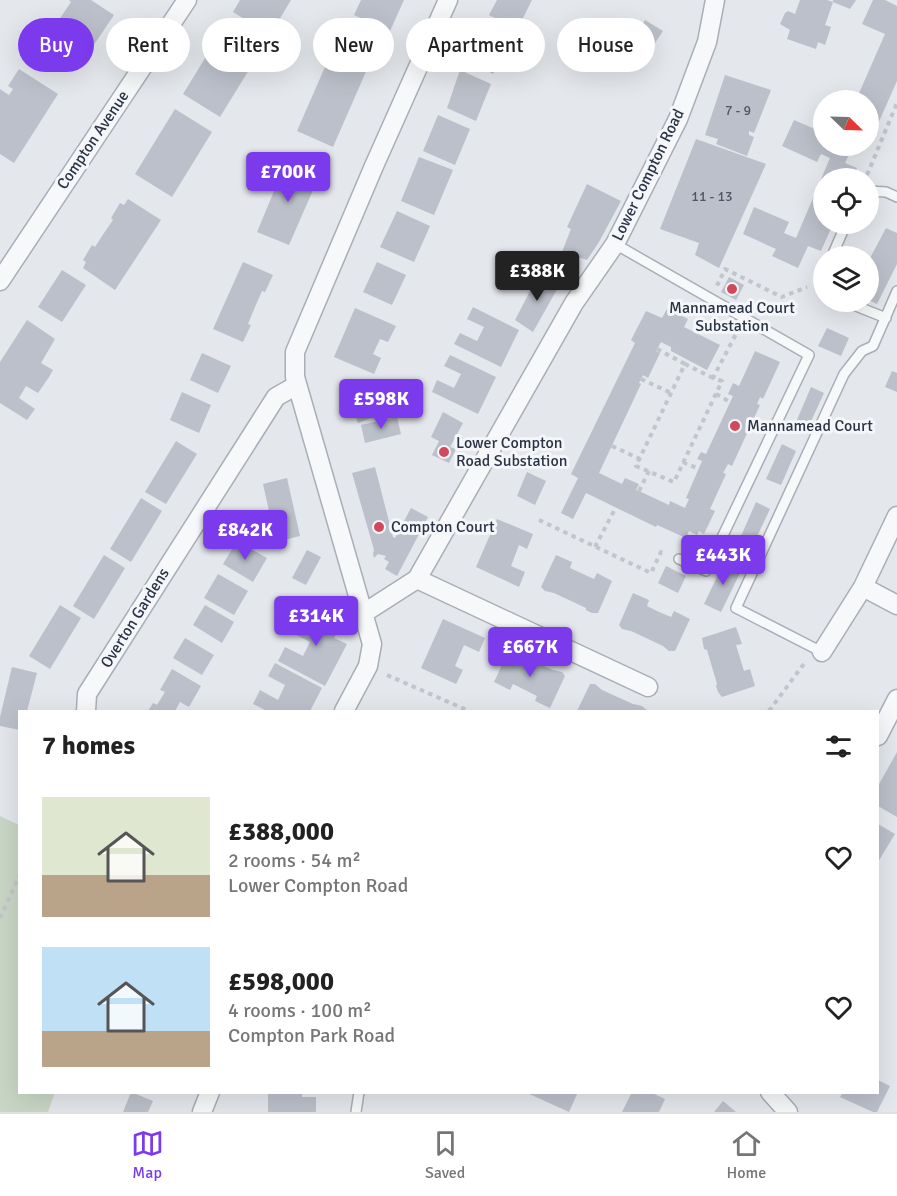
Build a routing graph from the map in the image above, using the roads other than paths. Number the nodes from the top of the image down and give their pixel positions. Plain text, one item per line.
1 (187, 0) edge
2 (448, 0) edge
3 (715, 0) edge
4 (879, 192) edge
5 (897, 196) edge
6 (615, 244) junction
7 (0, 281) edge
8 (897, 291) edge
9 (871, 312) edge
10 (886, 318) junction
11 (297, 385) junction
12 (897, 516) edge
13 (679, 559) road end
14 (417, 579) junction
15 (864, 587) junction
16 (897, 605) edge
17 (364, 613) junction
18 (819, 650) joint
19 (648, 687) dead end
20 (897, 699) edge
21 (86, 710) edge
22 (345, 710) edge
23 (879, 734) edge
24 (209, 1094) edge
25 (359, 1094) edge
26 (772, 1094) edge
27 (202, 1112) edge
28 (356, 1112) edge
29 (788, 1112) edge

1 - 7 street, Compton Avenue
2 - 11 street
3 - 6 street, Lower Compton Road
4 - 5 lane
6 - 13 lane
6 - 14 street, Lower Compton Road
8 - 10 lane
9 - 10 lane
10 - 18 lane
11 - 17 street
11 - 21 street, Overton Gardens
12 - 15 street
14 - 17 street, Lower Compton Road
14 - 19 street
15 - 16 street
15 - 18 street
17 - 22 street
20 - 23 street
24 - 27 street
25 - 28 lane
26 - 29 street

